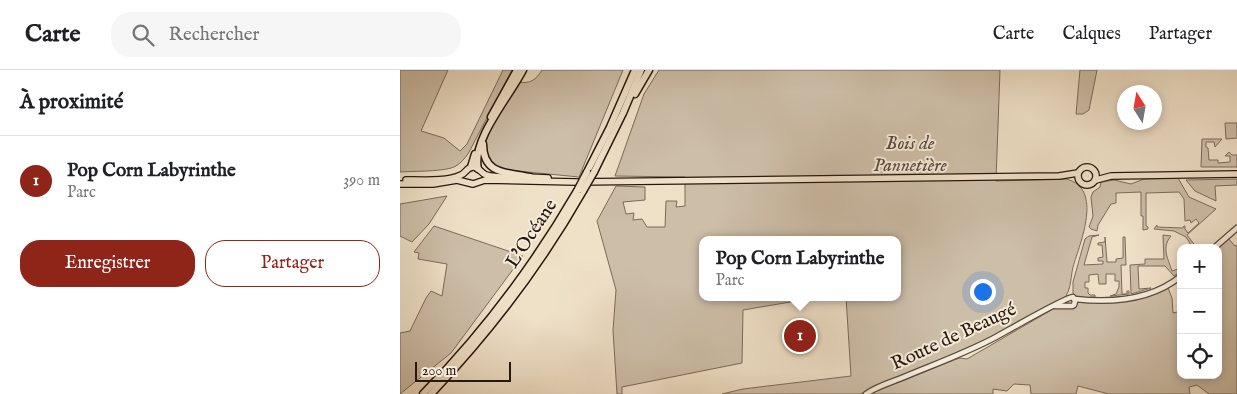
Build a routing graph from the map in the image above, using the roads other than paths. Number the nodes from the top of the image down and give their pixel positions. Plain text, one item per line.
1 (517, 70) edge
2 (523, 70) edge
3 (635, 70) edge
4 (641, 70) edge
5 (649, 70) edge
6 (623, 114) junction
7 (484, 135) junction
8 (468, 170) junction
9 (480, 171) junction
10 (590, 172) junction
11 (1096, 172) junction
12 (1237, 174) edge
13 (1111, 176) junction
14 (530, 177) junction
15 (1078, 177) junction
16 (480, 180) junction
17 (1096, 180) junction
18 (587, 181) junction
19 (400, 182) edge
20 (467, 182) junction
21 (580, 191) junction
22 (1237, 228) edge
23 (1219, 244) edge
24 (1177, 279) edge
25 (1067, 299) junction
26 (1074, 302) junction
27 (1055, 306) junction
28 (1068, 306) junction
29 (423, 394) edge
30 (431, 394) edge
31 (866, 394) edge

1 - 8 highway
2 - 7 highway
3 - 10 highway, L’Océane
4 - 6 highway, L’Océane
5 - 6 highway
6 - 10 highway, L’Océane
7 - 9 highway
7 - 14 highway
8 - 9 main road
8 - 19 main road
8 - 20 main road
9 - 14 main road
9 - 16 main road
10 - 21 highway, L’Océane, bridge
11 - 13 main road
11 - 15 main road
11 - 17 main road
12 - 13 main road
13 - 17 main road
14 - 18 main road
15 - 17 main road
15 - 18 main road
16 - 18 main road
16 - 20 main road
19 - 20 main road
21 - 29 highway, L’Océane
21 - 30 highway, L’Océane
22 - 23 street
24 - 26 street
25 - 26 street
25 - 27 street, Route de Beaugé
25 - 28 street
26 - 28 street, Route de Beaugé
27 - 28 street, Route de Beaugé
27 - 31 street, Route de Beaugé

